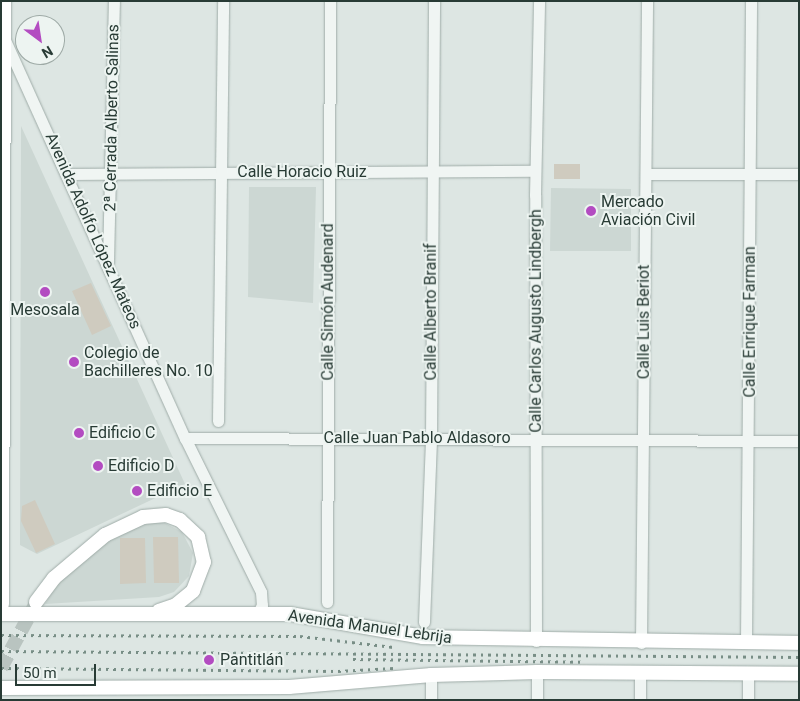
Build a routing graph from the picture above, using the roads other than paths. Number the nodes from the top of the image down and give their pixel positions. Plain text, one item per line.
1 (4, 1) edge
2 (114, 1) edge
3 (223, 1) edge
4 (330, 1) edge
5 (434, 1) edge
6 (539, 1) edge
7 (647, 1) edge
8 (751, 1) edge
9 (4, 38) junction
10 (535, 171) junction
11 (112, 172) junction
12 (221, 172) junction
13 (329, 172) junction
14 (433, 172) junction
15 (68, 174) junction
16 (646, 174) junction
17 (750, 174) junction
18 (799, 174) edge
19 (108, 265) junction
20 (218, 421) dead end
21 (185, 438) junction
22 (327, 438) junction
23 (537, 438) junction
24 (431, 439) junction
25 (643, 440) junction
26 (750, 441) junction
27 (799, 441) edge
28 (36, 602) tunnel mouth
29 (327, 602) dead end
30 (2, 604) edge
31 (1, 614) edge
32 (150, 614) junction
33 (257, 615) junction
34 (424, 622) dead end
35 (536, 641) junction
36 (641, 642) junction
37 (746, 643) junction
38 (799, 643) edge
39 (537, 672) junction
40 (640, 672) junction
41 (748, 673) junction
42 (799, 674) edge
43 (431, 675) junction
44 (1, 688) edge
45 (431, 700) edge
46 (537, 700) edge
47 (640, 700) edge
48 (748, 700) edge

1 - 9 main road
2 - 11 street, 2ª Cerrada Alberto Salinas
3 - 12 street
4 - 13 street, Calle Simón Audenard
5 - 14 street, Calle Alberto Branif
6 - 10 street, Calle Carlos Augusto Lindbergh
7 - 16 street, Calle Luis Beriot
8 - 17 street, Calle Enrique Farman
9 - 15 street, Avenida Adolfo López Mateos
9 - 30 main road
10 - 14 street, Calle Horacio Ruiz
10 - 23 street, Calle Carlos Augusto Lindbergh
11 - 12 street, Calle Horacio Ruiz
11 - 15 street, Calle Horacio Ruiz
11 - 19 street, 2ª Cerrada Alberto Salinas
12 - 13 street, Calle Horacio Ruiz
12 - 20 street
13 - 14 street, Calle Horacio Ruiz
13 - 22 street, Calle Simón Audenard
14 - 24 street, Calle Alberto Branif
15 - 19 street, Avenida Adolfo López Mateos
16 - 17 street
16 - 25 street, Calle Luis Beriot
17 - 18 street
17 - 26 street, Calle Enrique Farman
19 - 21 street, Avenida Adolfo López Mateos
21 - 22 street, Calle Juan Pablo Aldasoro
21 - 33 street, Avenida Adolfo López Mateos
22 - 24 street, Calle Juan Pablo Aldasoro
22 - 29 street, Calle Simón Audenard
23 - 24 street, Calle Juan Pablo Aldasoro
23 - 25 street, Calle Juan Pablo Aldasoro
23 - 35 street, Calle Carlos Augusto Lindbergh
24 - 34 street, Calle Alberto Branif
25 - 26 street, Calle Juan Pablo Aldasoro
25 - 36 street, Calle Luis Beriot
26 - 27 street, Calle Juan Pablo Aldasoro
26 - 37 street, Calle Enrique Farman
28 - 32 main road
31 - 32 main road, Avenida Manuel Lebrija
32 - 33 main road, Avenida Manuel Lebrija
33 - 35 main road, Avenida Manuel Lebrija
35 - 36 main road, Avenida Manuel Lebrija
36 - 37 main road, Avenida Manuel Lebrija
37 - 38 main road, Avenida Manuel Lebrija
39 - 40 main road
39 - 43 main road
39 - 46 street
40 - 41 main road
40 - 47 street
41 - 42 main road
41 - 48 street
43 - 44 main road
43 - 45 street

